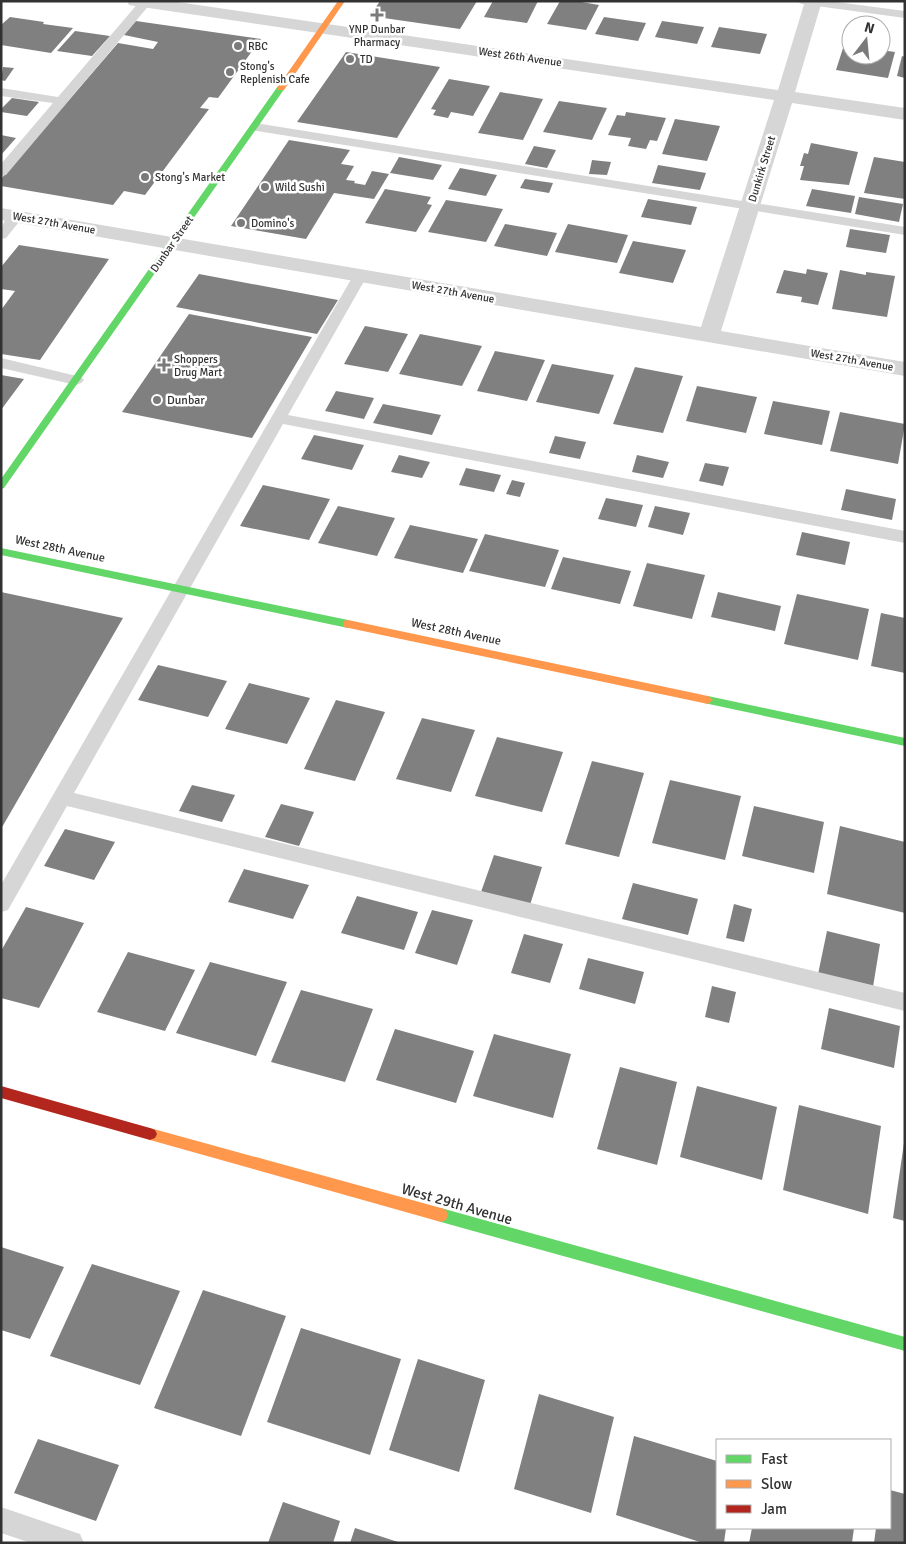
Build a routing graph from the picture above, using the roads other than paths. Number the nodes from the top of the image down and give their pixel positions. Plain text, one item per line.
1 (342, 1) edge
2 (140, 2) edge
3 (810, 2) edge
4 (905, 15) edge
5 (323, 29) junction
6 (1, 92) edge
7 (784, 96) junction
8 (61, 102) junction
9 (905, 114) edge
10 (255, 127) junction
11 (1, 172) edge
12 (751, 207) junction
13 (9, 216) edge
14 (905, 231) edge
15 (1, 235) edge
16 (172, 244) junction
17 (360, 276) junction
18 (709, 336) junction
19 (1, 363) edge
20 (905, 369) edge
21 (76, 380) junction
22 (277, 418) junction
23 (1, 486) edge
24 (905, 537) edge
25 (1, 551) edge
26 (181, 588) junction
27 (905, 742) edge
28 (61, 797) junction
29 (1, 904) edge
30 (905, 1002) edge
31 (1, 1092) edge
32 (905, 1344) edge
33 (1, 1520) edge
34 (71, 1543) edge

1 - 5 street, Dunbar Street
2 - 5 street, West 26th Avenue
2 - 8 lane
3 - 4 lane
3 - 7 street, Dunkirk Street
5 - 7 street, West 26th Avenue
5 - 10 street, Dunbar Street
6 - 8 lane
7 - 9 street, West 26th Avenue
7 - 12 street, Dunkirk Street
8 - 11 lane
10 - 12 lane
10 - 16 street, Dunbar Street
12 - 14 lane
12 - 18 street, Dunkirk Street
13 - 15 lane
13 - 16 street, West 27th Avenue
16 - 17 street, West 27th Avenue
16 - 21 street, Dunbar Street
17 - 18 street, West 27th Avenue
17 - 22 lane
18 - 20 street, West 27th Avenue
19 - 21 lane
21 - 23 street, Dunbar Street
22 - 24 lane
22 - 26 lane
25 - 26 street, West 28th Avenue
26 - 27 street, West 28th Avenue
26 - 28 lane
28 - 29 lane
28 - 30 lane
31 - 32 street, West 29th Avenue
33 - 34 lane

